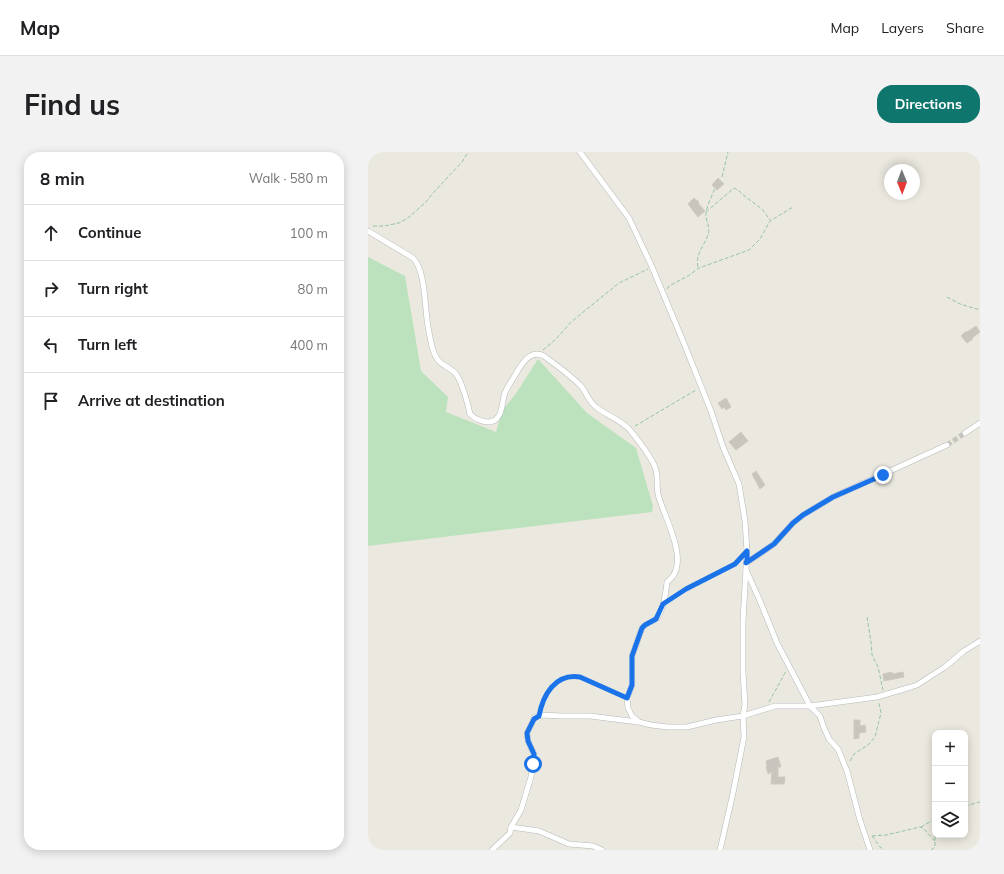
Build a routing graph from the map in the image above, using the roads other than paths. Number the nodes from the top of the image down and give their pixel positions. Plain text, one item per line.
1 (580, 152) edge
2 (368, 231) edge
3 (980, 423) edge
4 (966, 433) tunnel mouth
5 (947, 445) tunnel mouth
6 (746, 563) junction
7 (745, 569) junction
8 (980, 641) edge
9 (810, 706) junction
10 (742, 716) junction
11 (638, 722) junction
12 (511, 827) junction
13 (492, 850) edge
14 (602, 850) edge
15 (720, 850) edge
16 (870, 850) edge

1 - 6 street
2 - 11 street
3 - 4 street
5 - 6 street
6 - 7 street
7 - 9 street
7 - 10 street
8 - 9 street
9 - 10 street
9 - 16 street
10 - 11 street
10 - 15 street
11 - 12 street
12 - 13 street
12 - 14 street

